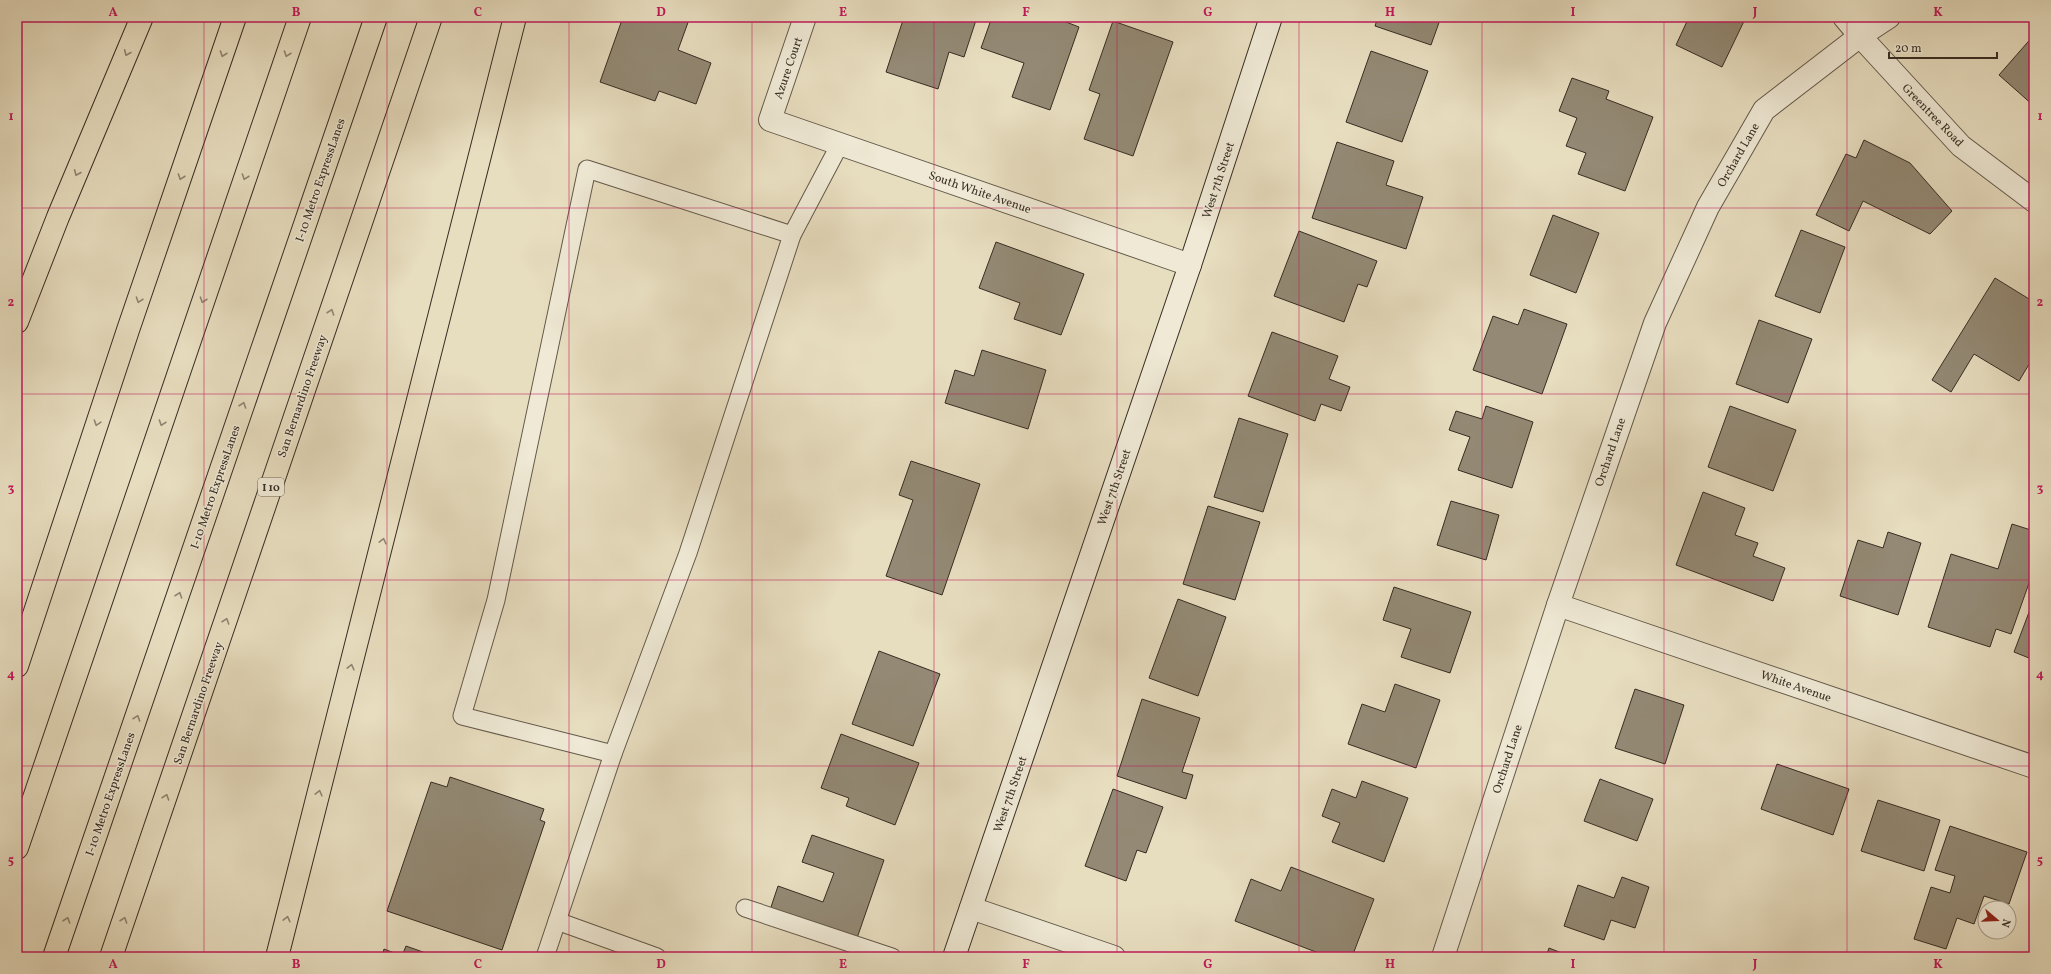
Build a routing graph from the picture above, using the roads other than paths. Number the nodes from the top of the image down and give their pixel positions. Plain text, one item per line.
1 (142, 17) edge
2 (235, 17) edge
3 (300, 17) edge
4 (376, 17) edge
5 (431, 17) edge
6 (516, 17) edge
7 (805, 17) edge
8 (1271, 17) edge
9 (1844, 17) edge
10 (1889, 17) edge
11 (1860, 36) junction
12 (770, 120) joint
13 (840, 144) junction
14 (2034, 201) edge
15 (792, 235) junction
16 (1190, 265) junction
17 (17, 322) edge
18 (1558, 606) junction
19 (17, 666) edge
20 (613, 754) junction
21 (2034, 767) edge
22 (17, 848) edge
23 (746, 908) dead end
24 (971, 908) junction
25 (557, 921) junction
26 (54, 957) edge
27 (111, 957) edge
28 (277, 957) edge
29 (545, 957) edge
30 (657, 957) edge
31 (892, 957) edge
32 (954, 957) edge
33 (1114, 957) edge
34 (1443, 957) edge

1 -> 17 highway
2 -> 19 highway
3 -> 22 highway
26 -> 4 highway, I-10 Metro ExpressLanes
27 -> 5 highway, San Bernardino Freeway / I 10
28 -> 6 highway
7 - 12 street, Azure Court
8 - 16 street, West 7th Street
9 - 11 street, Greentree Road
10 - 11 street, Orchard Lane
11 - 14 street, Greentree Road
11 - 18 street, Orchard Lane
12 - 13 street, South White Avenue
13 - 15 lane
13 - 16 street, South White Avenue
15 - 20 lane
15 - 20 lane
16 - 24 street, West 7th Street
18 - 21 street, White Avenue
18 - 34 street, Orchard Lane
20 - 25 lane
23 - 31 lane
24 - 32 street, West 7th Street
24 - 33 street
25 - 29 lane
25 - 30 lane

